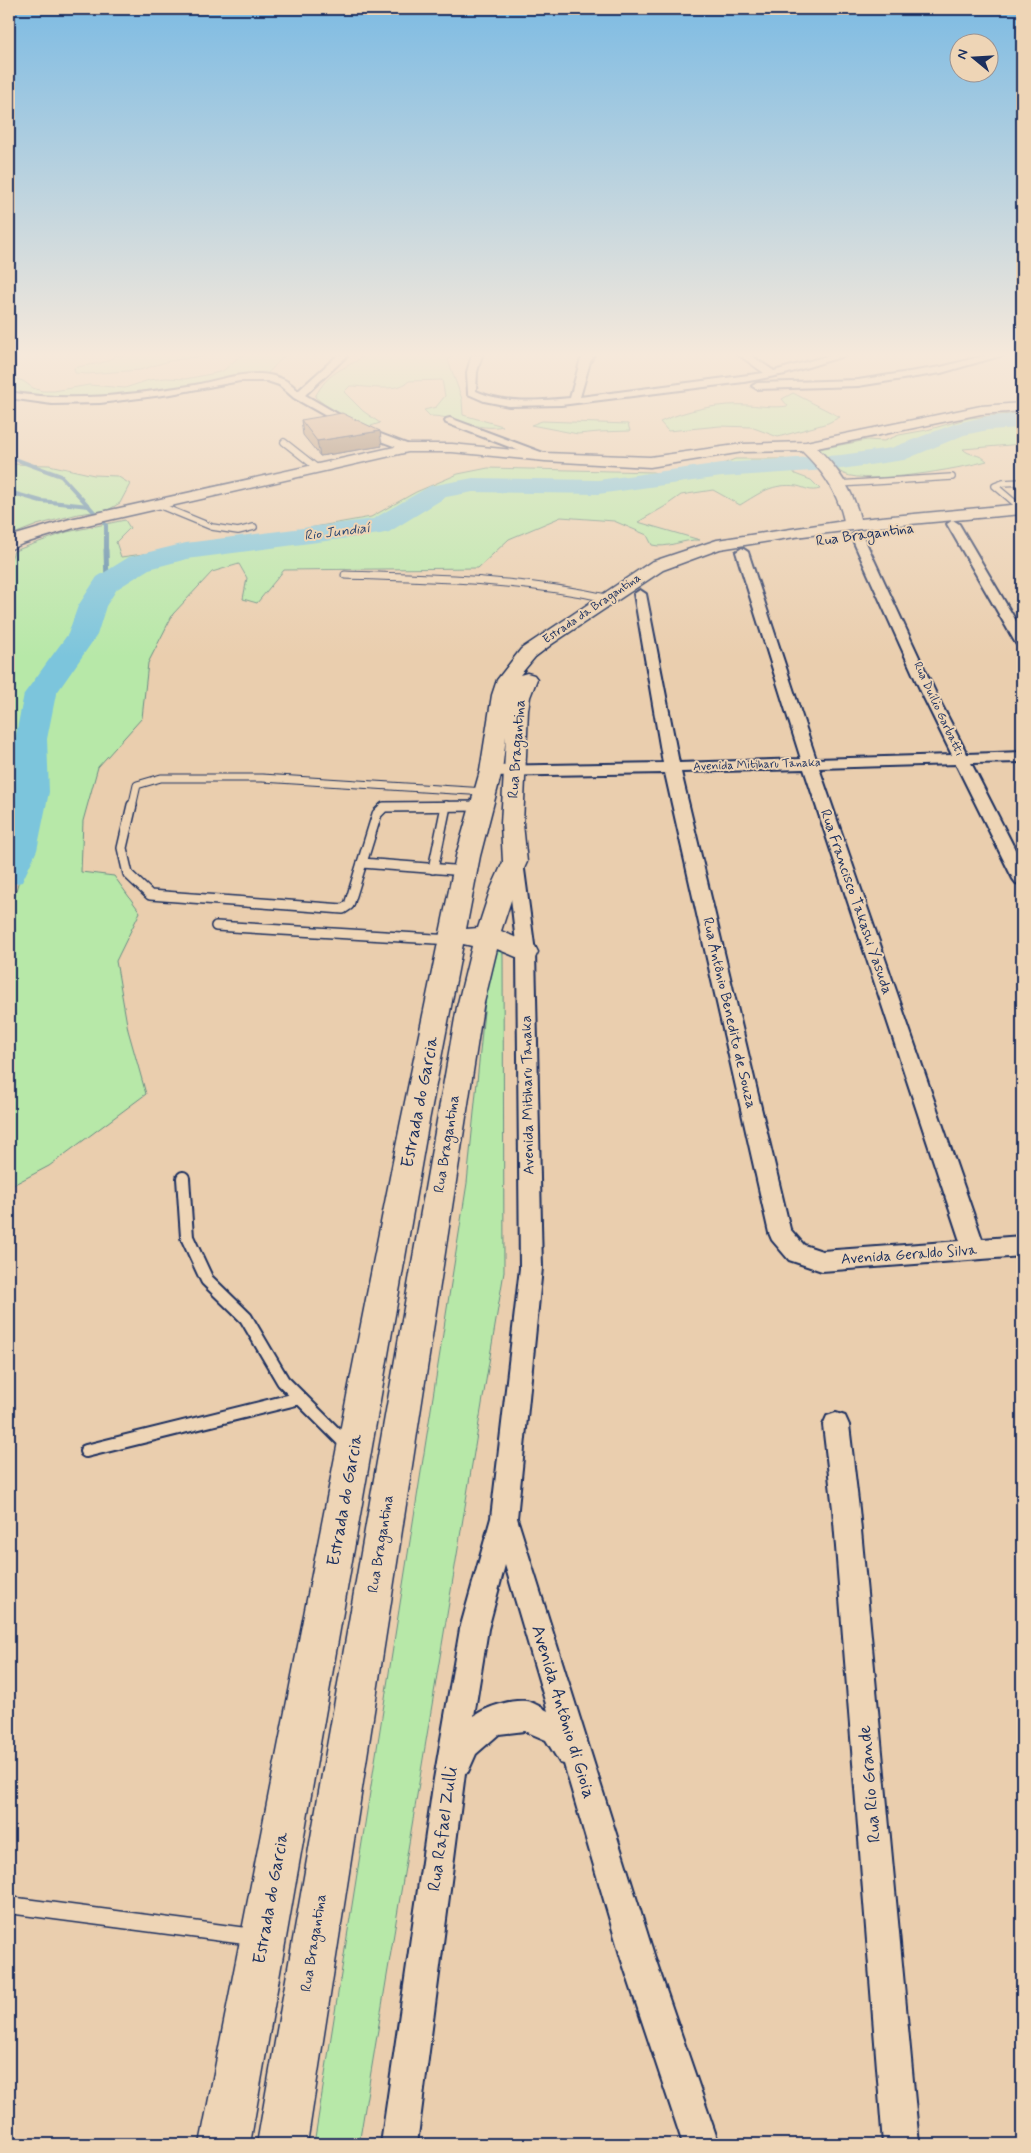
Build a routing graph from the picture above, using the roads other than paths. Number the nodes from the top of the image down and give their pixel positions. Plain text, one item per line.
1 (301, 455) edge
2 (374, 455) edge
3 (529, 455) edge
4 (541, 455) edge
5 (693, 455) edge
6 (816, 455) edge
7 (545, 457) junction
8 (317, 468) junction
9 (952, 477) dead end
10 (835, 479) junction
11 (1022, 482) edge
12 (156, 504) junction
13 (849, 504) junction
14 (1022, 512) edge
15 (953, 524) junction
16 (254, 527) dead end
17 (863, 527) junction
18 (9, 545) edge
19 (742, 552) junction
20 (345, 575) dead end
21 (641, 576) junction
22 (662, 580) junction
23 (640, 594) junction
24 (610, 604) junction
25 (1022, 642) edge
26 (1022, 757) edge
27 (962, 759) junction
28 (810, 764) junction
29 (672, 768) junction
30 (515, 770) junction
31 (491, 771) junction
32 (484, 799) junction
33 (446, 806) junction
34 (515, 862) junction
35 (362, 863) junction
36 (468, 864) junction
37 (433, 869) junction
38 (1022, 880) edge
39 (502, 891) junction
40 (216, 926) dead end
41 (487, 937) junction
42 (452, 940) junction
43 (526, 952) junction
44 (183, 1178) dead end
45 (1022, 1246) edge
46 (974, 1250) junction
47 (797, 1253) joint
48 (532, 1268) joint
49 (300, 1398) junction
50 (836, 1425) dead end
51 (86, 1451) dead end
52 (354, 1453) junction
53 (504, 1518) junction
54 (578, 1762) junction
55 (449, 1779) junction
56 (9, 1904) edge
57 (264, 1939) junction
58 (226, 2144) edge
59 (282, 2144) edge
60 (399, 2144) edge
61 (700, 2144) edge
62 (901, 2144) edge

1 - 8 lane
2 - 8 main road
3 - 7 main road
4 - 7 street
5 - 7 main road
6 - 10 main road
8 - 12 main road
9 - 10 lane
10 - 13 main road
11 - 14 lane
12 - 16 lane
12 - 18 main road
13 - 17 main road
13 - 17 main road
14 - 15 main road, Rua Bragantina
14 - 17 main road, Rua Bragantina
15 - 17 main road, Rua Bragantina
15 - 25 street
17 - 19 main road, Rua Bragantina
17 - 21 main road
17 - 27 street, Rua Duílio Garbatti
19 - 22 main road, Rua Bragantina
19 - 28 street, Rua Francisco Takashi Yasuda
20 - 24 lane
21 - 22 main road
21 - 24 main road, Estrada da Bragantina
22 - 23 main road, Rua Bragantina
23 - 24 main road, Rua Bragantina
23 - 29 street, Rua Antônio Benedito de Souza
24 - 30 main road, Rua Bragantina
24 - 31 main road, Estrada da Bragantina
26 - 27 street, Avenida Mitiharu Tanaka
27 - 28 street, Avenida Mitiharu Tanaka
27 - 38 street, Rua Duílio Garbatti
28 - 29 street, Avenida Mitiharu Tanaka
28 - 46 street, Rua Francisco Takashi Yasuda
29 - 30 street, Avenida Mitiharu Tanaka
29 - 47 street, Rua Antônio Benedito de Souza
30 - 31 street, Avenida Mitiharu Tanaka
30 - 34 main road, Rua Bragantina
31 - 32 main road, Estrada da Bragantina
32 - 33 lane
32 - 35 lane
32 - 36 main road, Estrada da Bragantina
33 - 35 lane
33 - 37 lane
34 - 39 main road, Rua Bragantina
34 - 43 street, Avenida Mitiharu Tanaka
35 - 37 lane
36 - 37 lane
36 - 39 main road
36 - 42 main road, Estrada do Garcia
39 - 41 main road, Rua Bragantina
40 - 42 lane
41 - 42 main road
41 - 43 main road
41 - 59 main road, Rua Bragantina
42 - 52 main road, Estrada do Garcia
43 - 48 street, Avenida Mitiharu Tanaka
44 - 49 lane
45 - 46 street, Avenida Geraldo Silva
46 - 47 street, Avenida Geraldo Silva
48 - 53 street, Avenida Antônio di Gioia
49 - 51 lane
49 - 52 lane
50 - 62 street, Rua Rio Grande
52 - 57 main road, Estrada do Garcia
53 - 54 street, Avenida Antônio di Gioia
53 - 55 street, Rua Rafael Zulli
54 - 55 street
54 - 61 street, Avenida Antônio di Gioia
55 - 60 street, Rua Rafael Zulli
56 - 57 lane
57 - 58 main road, Estrada do Garcia

